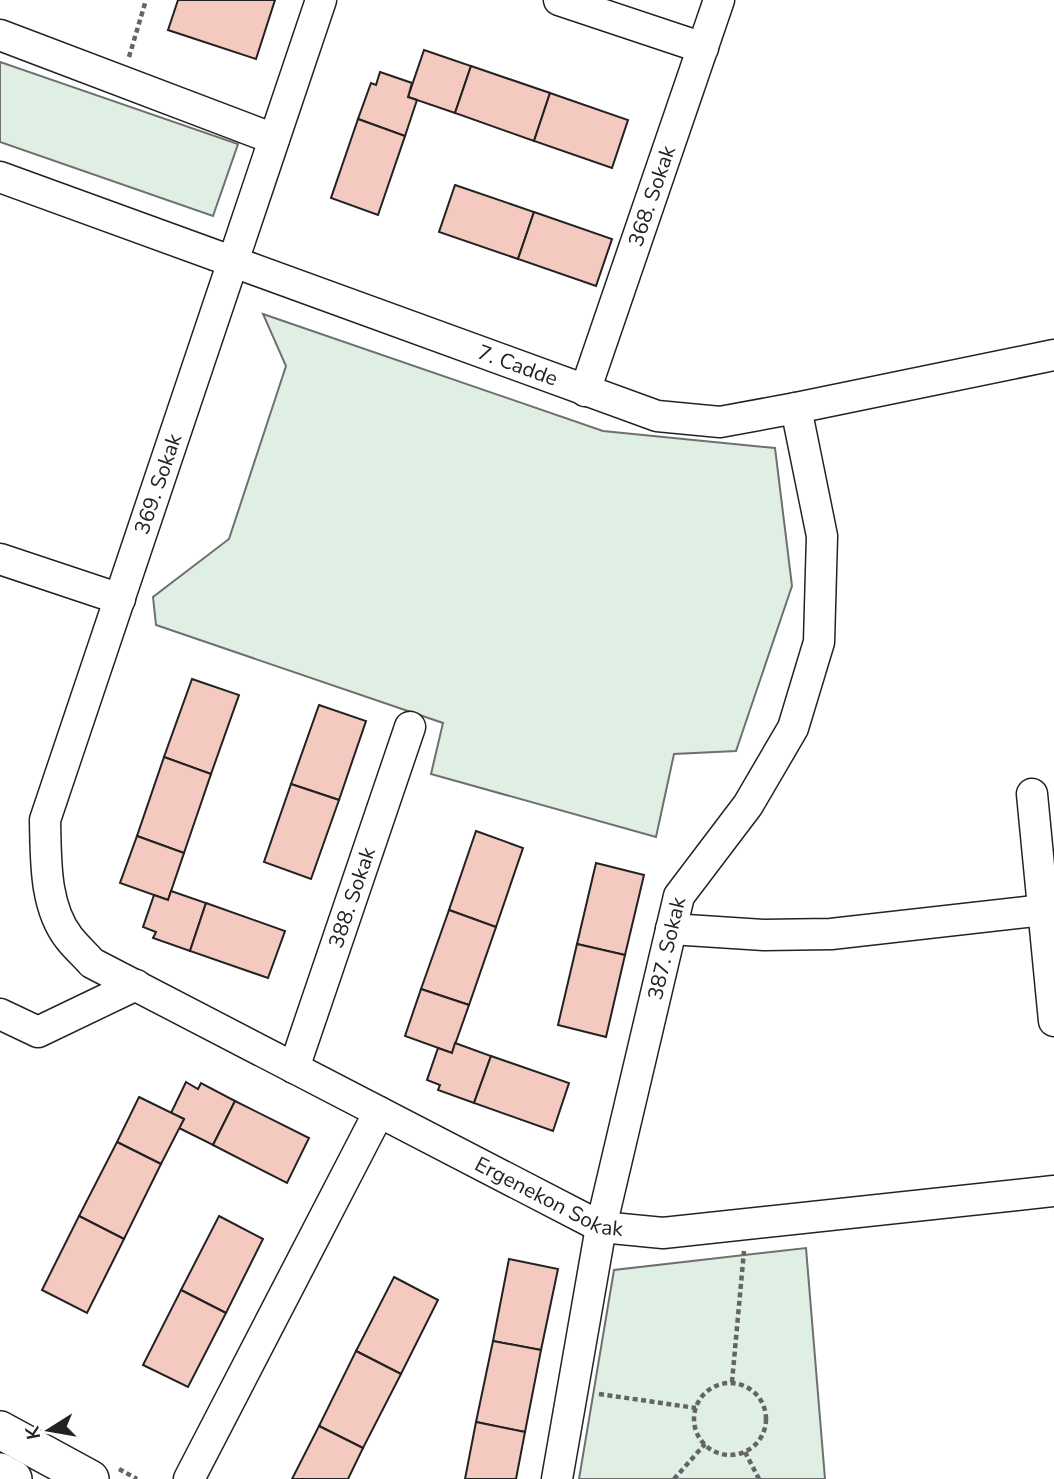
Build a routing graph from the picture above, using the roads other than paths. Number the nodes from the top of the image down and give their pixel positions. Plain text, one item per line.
1 (321, 0) edge
2 (559, 0) edge
3 (719, 0) edge
4 (0, 35) edge
5 (703, 48) junction
6 (274, 139) junction
7 (0, 177) edge
8 (232, 263) junction
9 (1054, 355) edge
10 (585, 391) junction
11 (796, 408) junction
12 (0, 559) edge
13 (120, 599) junction
14 (410, 727) dead end
15 (1032, 794) dead end
16 (1043, 910) junction
17 (671, 929) junction
18 (92, 963) joint
19 (136, 985) junction
20 (0, 1014) edge
21 (1054, 1021) edge
22 (294, 1068) junction
23 (379, 1112) junction
24 (1054, 1191) edge
25 (601, 1227) junction
26 (0, 1430) edge
27 (0, 1472) edge
28 (13, 1479) edge
29 (90, 1479) edge
30 (189, 1479) edge
31 (557, 1479) edge

1 - 6 street, 369. Sokak
2 - 5 street
3 - 5 street, 368. Sokak
4 - 6 street
5 - 10 street, 368. Sokak
6 - 8 street, 369. Sokak
7 - 8 street, 7. Cadde
8 - 10 street, 7. Cadde
8 - 13 street, 369. Sokak
9 - 11 street, 7. Cadde
10 - 11 street, 7. Cadde
11 - 17 street, 387. Sokak
12 - 13 street
13 - 18 street, 369. Sokak
14 - 22 street, 388. Sokak
15 - 16 street
16 - 17 street
16 - 21 street
17 - 25 street, 387. Sokak
18 - 19 street, Ergenekon Sokak
19 - 20 street
19 - 22 street, Ergenekon Sokak
22 - 23 street, Ergenekon Sokak
23 - 25 street, Ergenekon Sokak
23 - 30 street
24 - 25 street, Ergenekon Sokak
25 - 31 street, 387. Sokak
26 - 29 main road
27 - 28 main road

